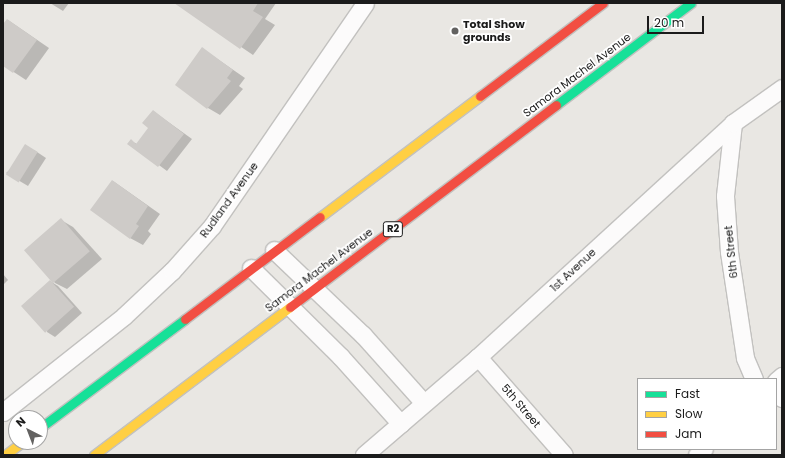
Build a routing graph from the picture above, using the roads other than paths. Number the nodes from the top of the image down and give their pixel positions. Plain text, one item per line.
1 (365, 3) edge
2 (603, 3) edge
3 (692, 3) edge
4 (782, 88) edge
5 (733, 123) junction
6 (274, 250) junction
7 (251, 268) junction
8 (315, 288) junction
9 (292, 306) junction
10 (478, 357) junction
11 (754, 378) edge
12 (424, 403) junction
13 (3, 412) edge
14 (48, 422) edge
15 (401, 424) junction
16 (94, 455) edge
17 (364, 455) edge
18 (564, 455) edge

1 - 13 street, Rudland Avenue
2 - 6 highway
3 - 8 highway, Samora Machel Avenue / R2
4 - 5 street, 1st Avenue
5 - 10 street, 1st Avenue
5 - 11 street, 6th Street
6 - 7 highway
6 - 8 street
7 - 9 street
7 - 14 highway
8 - 9 highway, Samora Machel Avenue / R2
8 - 12 street
9 - 15 street
9 - 16 highway, Samora Machel Avenue / R2
10 - 12 street, 1st Avenue
10 - 18 street, 5th Street
12 - 15 street, 1st Avenue
15 - 17 street, 1st Avenue

